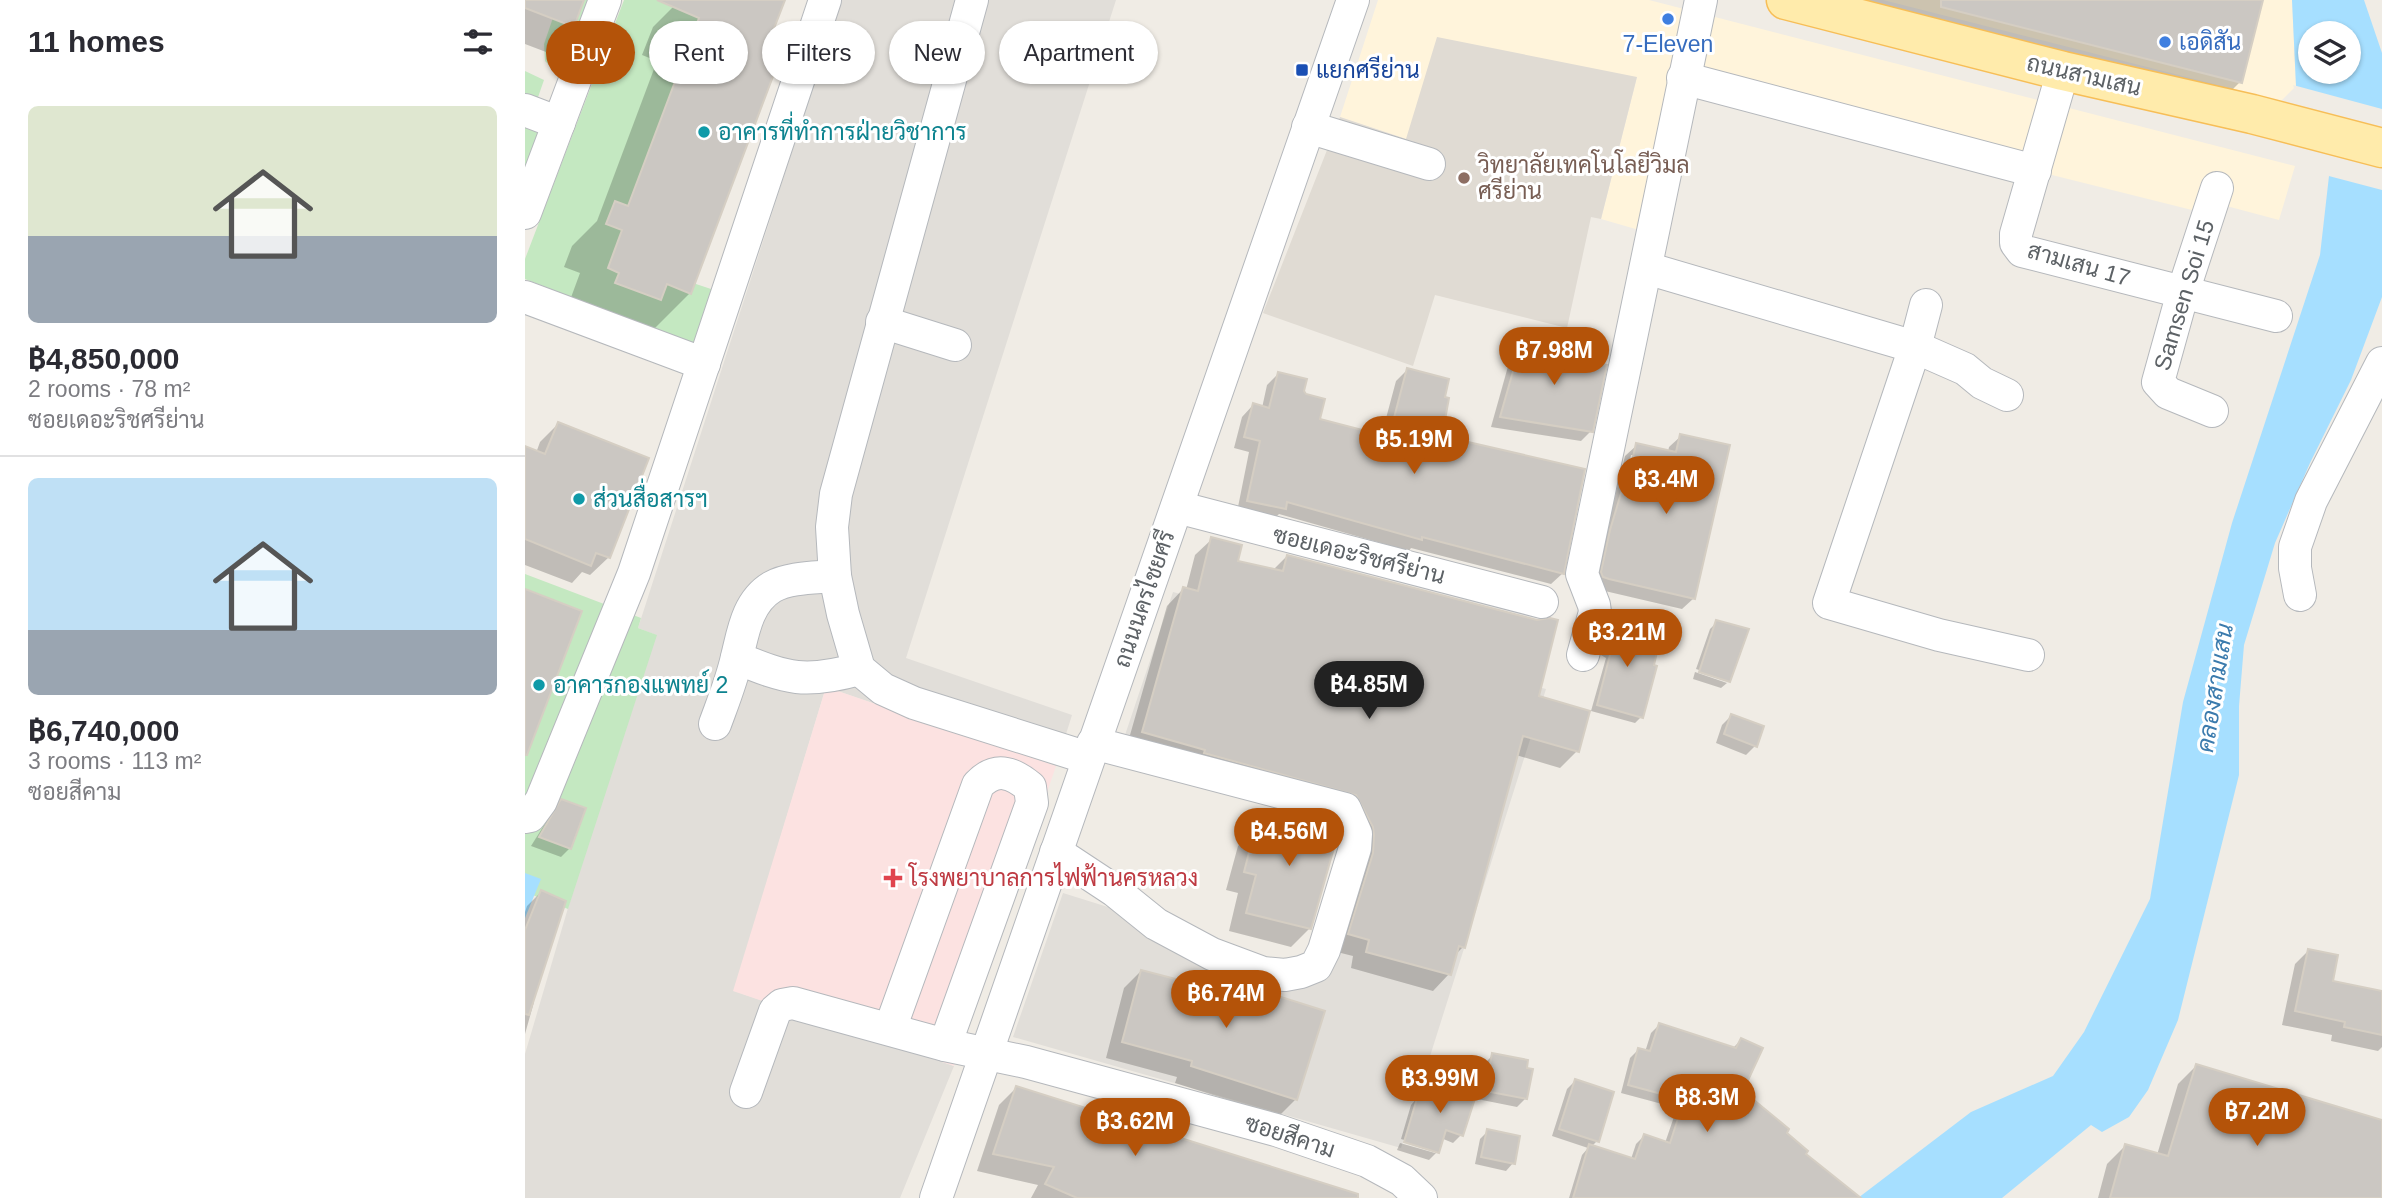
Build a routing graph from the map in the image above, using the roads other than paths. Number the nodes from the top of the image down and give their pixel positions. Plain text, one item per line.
1 (605, 0) edge
2 (825, 0) edge
3 (1353, 0) edge
4 (1701, 0) edge
5 (1806, 2) edge
6 (962, 3) edge
7 (2063, 71) junction
8 (1683, 78) junction
9 (525, 110) edge
10 (559, 123) junction
11 (1308, 127) junction
12 (2382, 148) edge
13 (1429, 164) dead end
14 (2035, 171) junction
15 (2217, 188) dead end
16 (525, 213) edge
17 (1646, 268) junction
18 (2183, 292) junction
19 (525, 297) edge
20 (1926, 305) dead end
21 (2276, 316) dead end
22 (882, 322) junction
23 (955, 345) dead end
24 (1915, 347) junction
25 (2382, 363) edge
26 (703, 364) junction
27 (2007, 395) dead end
28 (2212, 411) dead end
29 (1177, 507) junction
30 (835, 576) junction
31 (2300, 595) dead end
32 (1542, 602) dead end
33 (1583, 655) dead end
34 (2028, 655) dead end
35 (737, 658) junction
36 (859, 669) junction
37 (715, 724) dead end
38 (1091, 751) junction
39 (525, 817) edge
40 (1056, 852) junction
41 (890, 1029) junction
42 (944, 1045) junction
43 (986, 1052) junction
44 (746, 1092) dead end
45 (936, 1198) edge
46 (1421, 1198) edge

1 - 10 street
2 - 26 street
3 - 11 street, ถนนนครไชยศรี
4 - 8 street
5 - 7 main road, ถนนสามเสน
6 - 22 street
7 - 12 main road, ถนนสามเสน
7 - 14 street, สามเสน 17
8 - 14 street
8 - 17 street
9 - 10 street
10 - 16 street
11 - 13 street
11 - 29 street, ถนนนครไชยศรี
14 - 18 street, สามเสน 17
15 - 18 street, Samsen Soi 15
17 - 24 street
17 - 33 street
18 - 21 street, สามเสน 17
18 - 28 street, Samsen Soi 15
19 - 26 street
20 - 24 street
22 - 23 street
22 - 30 street
24 - 27 street
24 - 34 street
25 - 31 street
26 - 39 street
29 - 32 street, ซอยเดอะริชศรีย่าน
29 - 38 street, ถนนนครไชยศรี
30 - 35 street
30 - 36 street
35 - 36 street
35 - 37 street
36 - 38 street
38 - 40 street, ถนนนครไชยศรี
38 - 40 street
40 - 43 street, ถนนนครไชยศรี
41 - 42 street, ซอยสีคาม
41 - 42 street
41 - 44 street, ซอยสีคาม
42 - 43 street, ซอยสีคาม
43 - 45 street, ถนนนครไชยศรี
43 - 46 street, ซอยสีคาม

